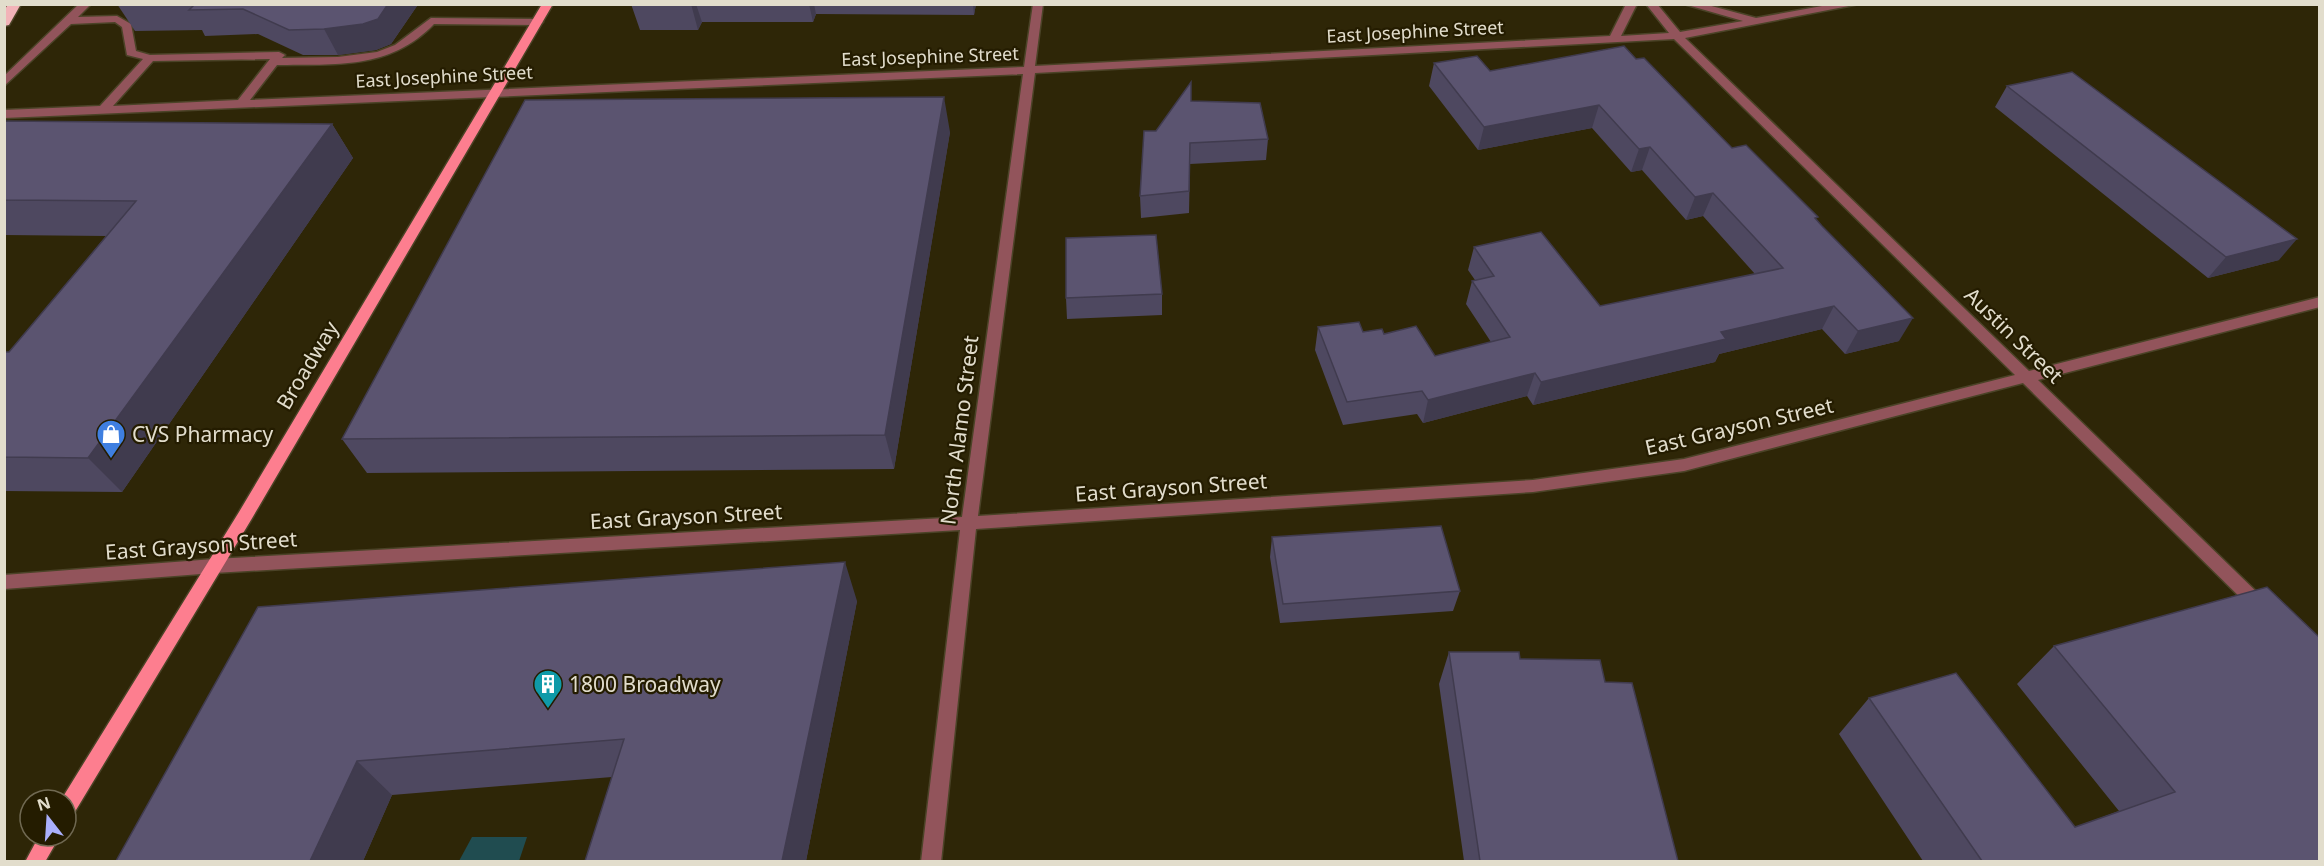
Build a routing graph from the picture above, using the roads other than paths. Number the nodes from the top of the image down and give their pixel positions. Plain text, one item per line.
1 (15, 4) edge
2 (86, 4) edge
3 (548, 4) edge
4 (1038, 4) edge
5 (1632, 4) edge
6 (1652, 4) edge
7 (1689, 4) edge
8 (1854, 4) edge
9 (69, 21) junction
10 (4, 22) edge
11 (538, 22) junction
12 (1757, 22) junction
13 (1677, 36) junction
14 (1614, 39) junction
15 (150, 58) junction
16 (275, 62) junction
17 (1028, 70) junction
18 (4, 83) edge
19 (497, 92) junction
20 (242, 103) junction
21 (104, 109) junction
22 (4, 114) edge
23 (2319, 302) edge
24 (2028, 378) junction
25 (969, 523) junction
26 (214, 566) junction
27 (4, 582) edge
28 (2269, 615) edge
29 (78, 789) edge
30 (42, 848) edge
31 (34, 861) edge
32 (931, 861) edge

1 - 10 highway
2 - 9 street
3 - 11 main road, Broadway
4 - 17 street, North Alamo Street
5 - 14 street
6 - 13 street, Austin Street
7 - 12 street
8 - 12 street, East Josephine Street
9 - 15 street
9 - 18 street
11 - 16 street
11 - 19 main road, Broadway
12 - 13 street, East Josephine Street
13 - 14 street, East Josephine Street
13 - 24 street, Austin Street
14 - 17 street, East Josephine Street
15 - 16 street
15 - 21 street
16 - 20 street
17 - 19 street, East Josephine Street
17 - 25 street, North Alamo Street
19 - 20 street, East Josephine Street
19 - 26 main road, Broadway
20 - 21 street, East Josephine Street
21 - 22 street, East Josephine Street
23 - 24 street, East Grayson Street
24 - 25 street, East Grayson Street
24 - 28 street, Austin Street
25 - 26 street, East Grayson Street
25 - 32 street, North Alamo Street
26 - 27 street, East Grayson Street
26 - 29 main road, Broadway
30 - 31 main road

